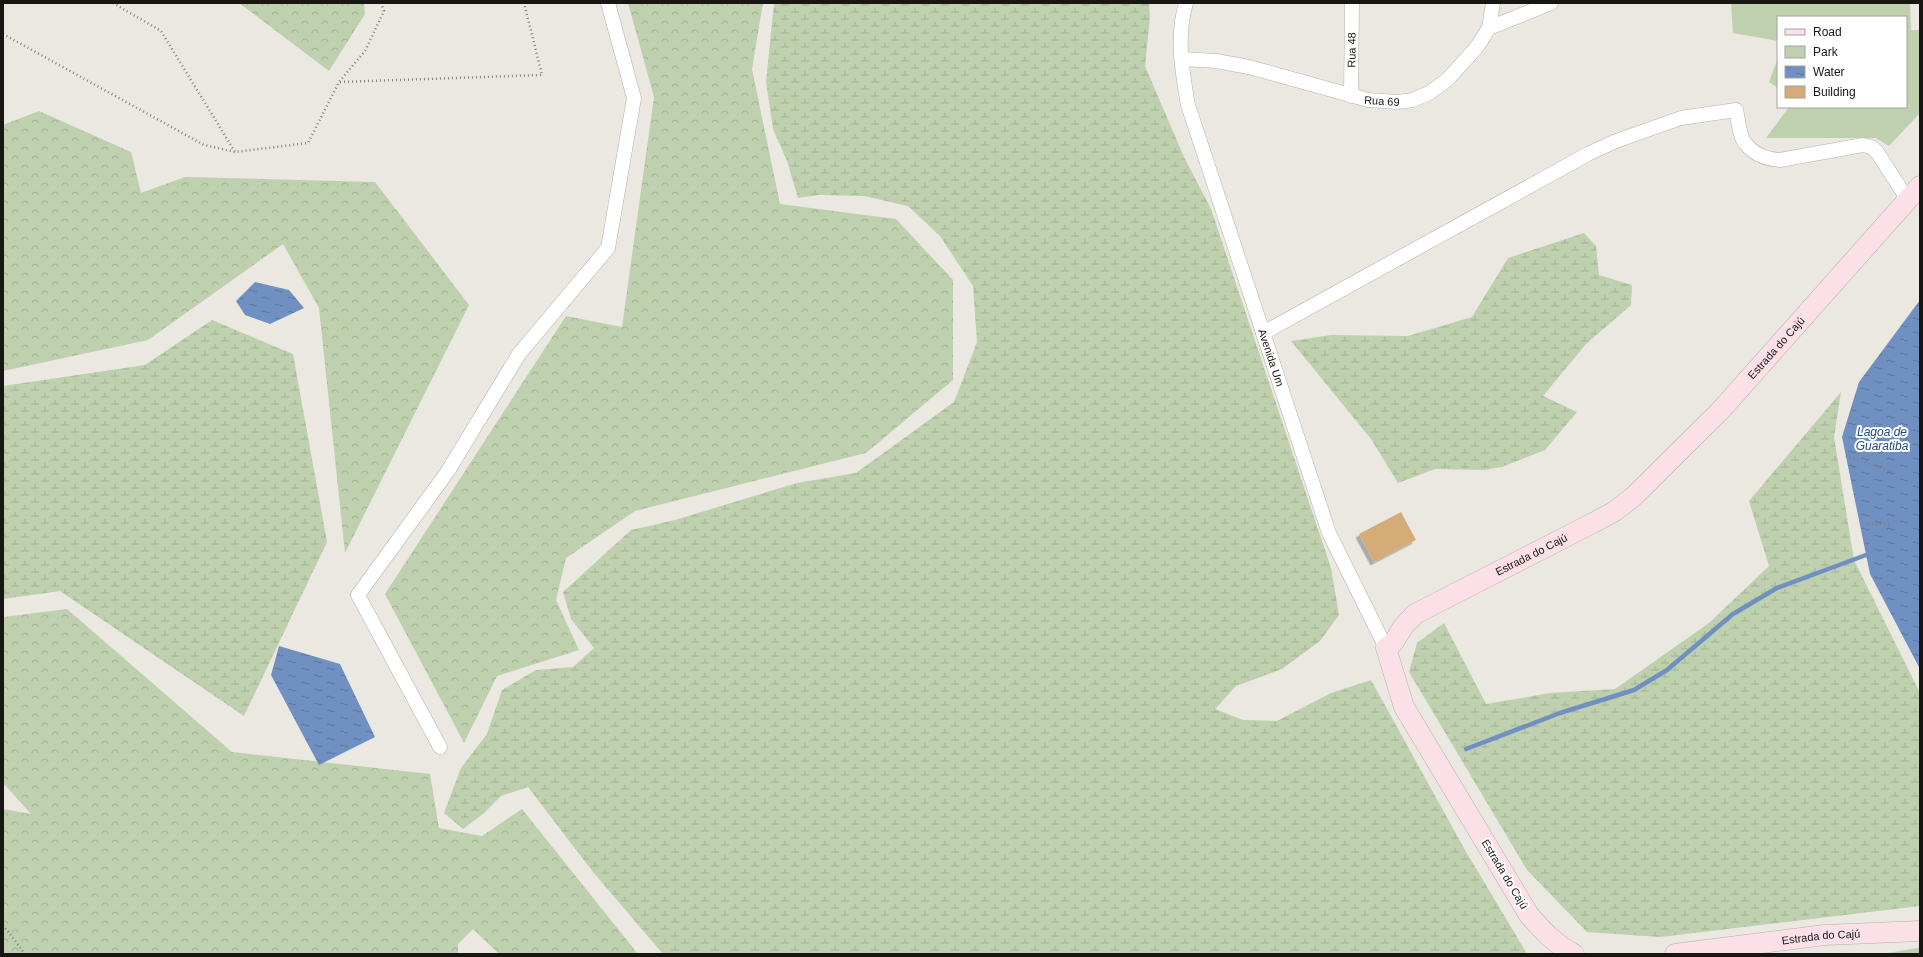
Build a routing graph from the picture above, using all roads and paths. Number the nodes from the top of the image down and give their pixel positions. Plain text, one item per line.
1 (113, 3) edge
2 (381, 3) edge
3 (524, 3) edge
4 (608, 3) edge
5 (1186, 3) edge
6 (1352, 3) edge
7 (1493, 3) edge
8 (1551, 3) edge
9 (1488, 28) junction
10 (3, 34) edge
11 (1182, 58) junction
12 (339, 82) junction
13 (1351, 96) junction
14 (235, 152) junction
15 (1914, 193) edge
16 (1263, 332) junction
17 (1846, 456) dead end
18 (1894, 473) dead end
19 (1868, 524) dead end
20 (1890, 524) dead end
21 (1386, 648) junction
22 (440, 747) dead end
23 (3, 925) edge
24 (1920, 931) edge
25 (25, 954) edge
26 (1574, 954) edge
27 (1675, 954) edge

1 - 14 path
2 - 12 path
3 - 12 path
4 - 22 street
5 - 11 street, Avenida Um
6 - 13 street, Rua 48
7 - 9 street, Rua 69
8 - 9 street
9 - 13 street, Rua 69
10 - 14 path
11 - 13 street, Rua 69
11 - 16 street, Avenida Um
12 - 14 path
15 - 16 street
15 - 21 main road, Estrada do Cajú
16 - 21 street, Avenida Um
17 - 18 path
19 - 20 path
21 - 26 main road, Estrada do Cajú
23 - 25 path
24 - 27 main road, Estrada do Cajú

